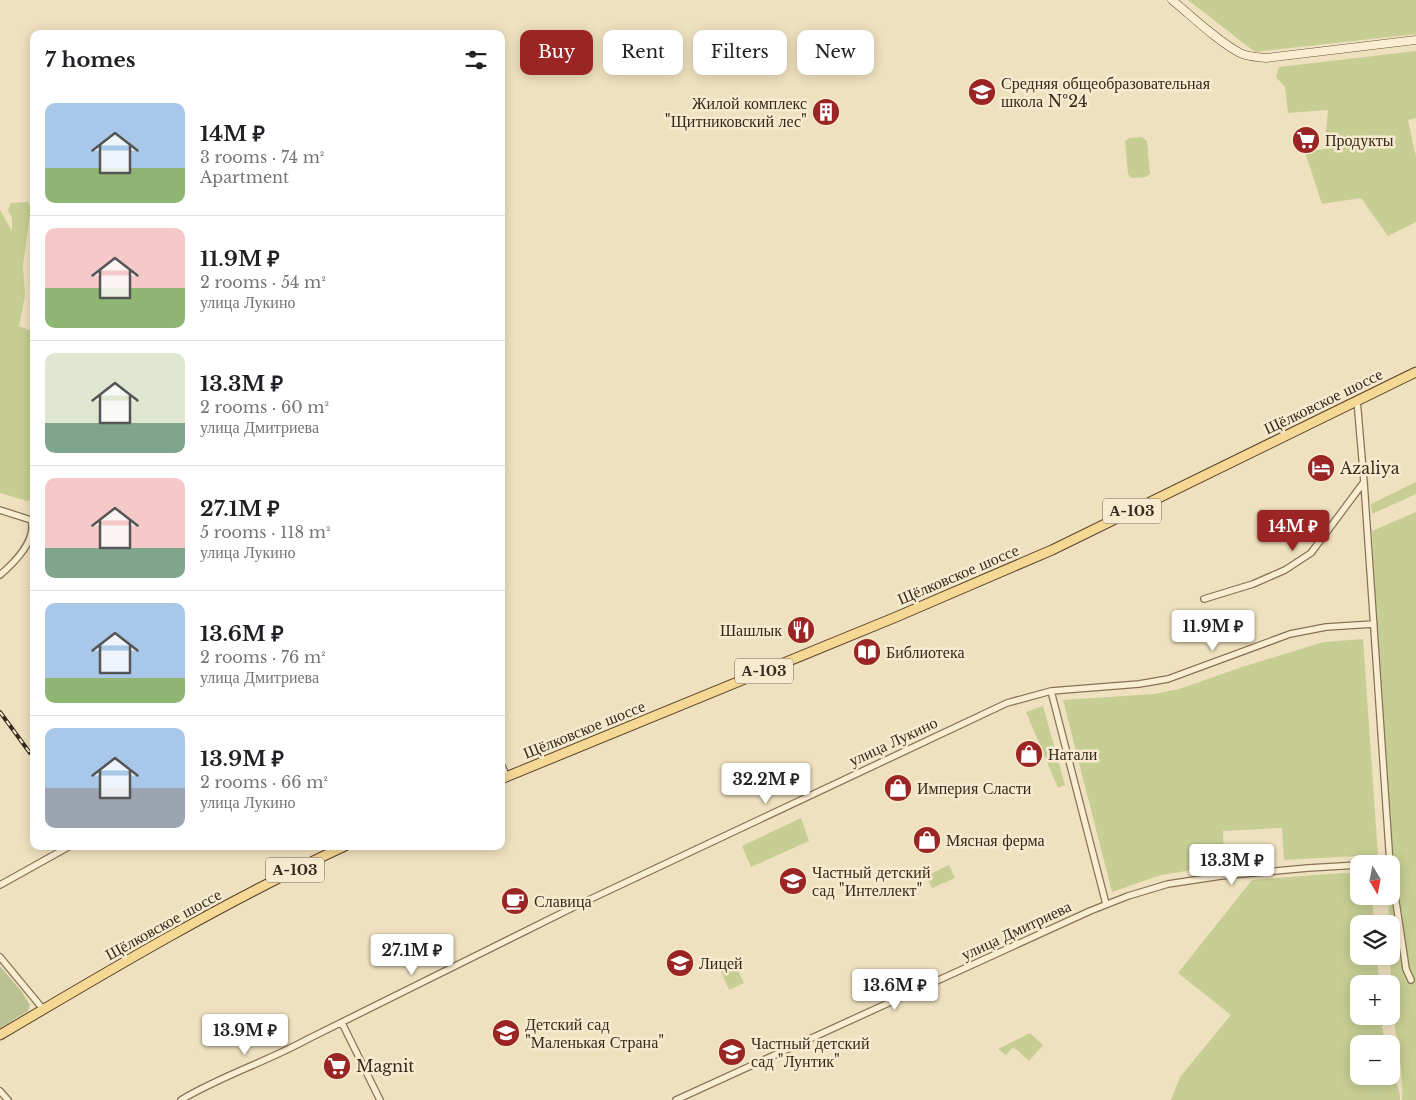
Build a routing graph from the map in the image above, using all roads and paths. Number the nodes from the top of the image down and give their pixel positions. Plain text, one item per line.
1 (1172, 0) edge
2 (1416, 40) edge
3 (1416, 372) edge
4 (1357, 400) junction
5 (1364, 482) junction
6 (0, 510) edge
7 (30, 520) edge
8 (30, 539) edge
9 (0, 575) edge
10 (1204, 599) dead end
11 (1374, 624) junction
12 (1051, 691) junction
13 (505, 778) edge
14 (63, 850) edge
15 (338, 850) edge
16 (1389, 855) edge
17 (1350, 866) edge
18 (0, 885) edge
19 (1106, 904) junction
20 (1396, 905) edge
21 (0, 956) edge
22 (1411, 980) dead end
23 (43, 1009) junction
24 (342, 1023) junction
25 (0, 1035) edge
26 (0, 1091) edge
27 (8, 1100) edge
28 (180, 1100) edge
29 (380, 1100) edge
30 (676, 1100) edge

1 - 2 main road
3 - 4 main road, Щёлковское шоссе / А-103
4 - 5 street
4 - 13 main road, Щёлковское шоссе / А-103
5 - 10 street
5 - 11 street
6 - 7 street
8 - 9 street
11 - 12 street, улица Лукино
11 - 16 street
12 - 19 street
12 - 24 street, улица Лукино
14 - 18 street
15 - 23 main road, Щёлковское шоссе / А-103
17 - 19 street, улица Дмитриева
19 - 30 street, улица Дмитриева
20 - 22 street
21 - 23 street
23 - 25 main road, Щёлковское шоссе / А-103
24 - 28 street, улица Лукино
24 - 29 street
26 - 27 street

